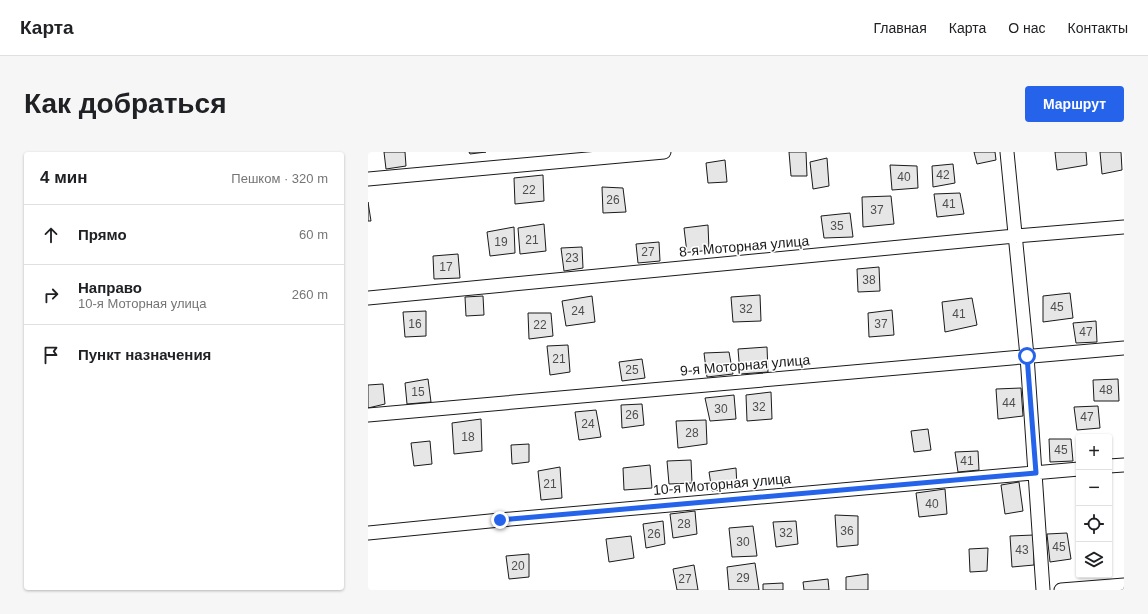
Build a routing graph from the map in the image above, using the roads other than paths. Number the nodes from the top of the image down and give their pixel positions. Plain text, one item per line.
1 (664, 152) edge
2 (1007, 152) edge
3 (368, 179) edge
4 (1124, 227) edge
5 (1015, 236) junction
6 (368, 298) edge
7 (1124, 348) edge
8 (1027, 356) junction
9 (368, 415) edge
10 (1124, 465) edge
11 (1112, 466) edge
12 (1076, 469) edge
13 (1036, 473) junction
14 (368, 533) edge
15 (1124, 585) edge
16 (1043, 590) edge
17 (1061, 590) edge

1 - 3 street
2 - 5 street
4 - 5 street, 8-я Моторная улица
5 - 6 street, 8-я Моторная улица
5 - 8 street
7 - 8 street, 9-я Моторная улица
8 - 9 street, 9-я Моторная улица
8 - 13 street
10 - 11 street
12 - 13 street, 10-я Моторная улица
13 - 14 street, 10-я Моторная улица
13 - 16 street
15 - 17 street

